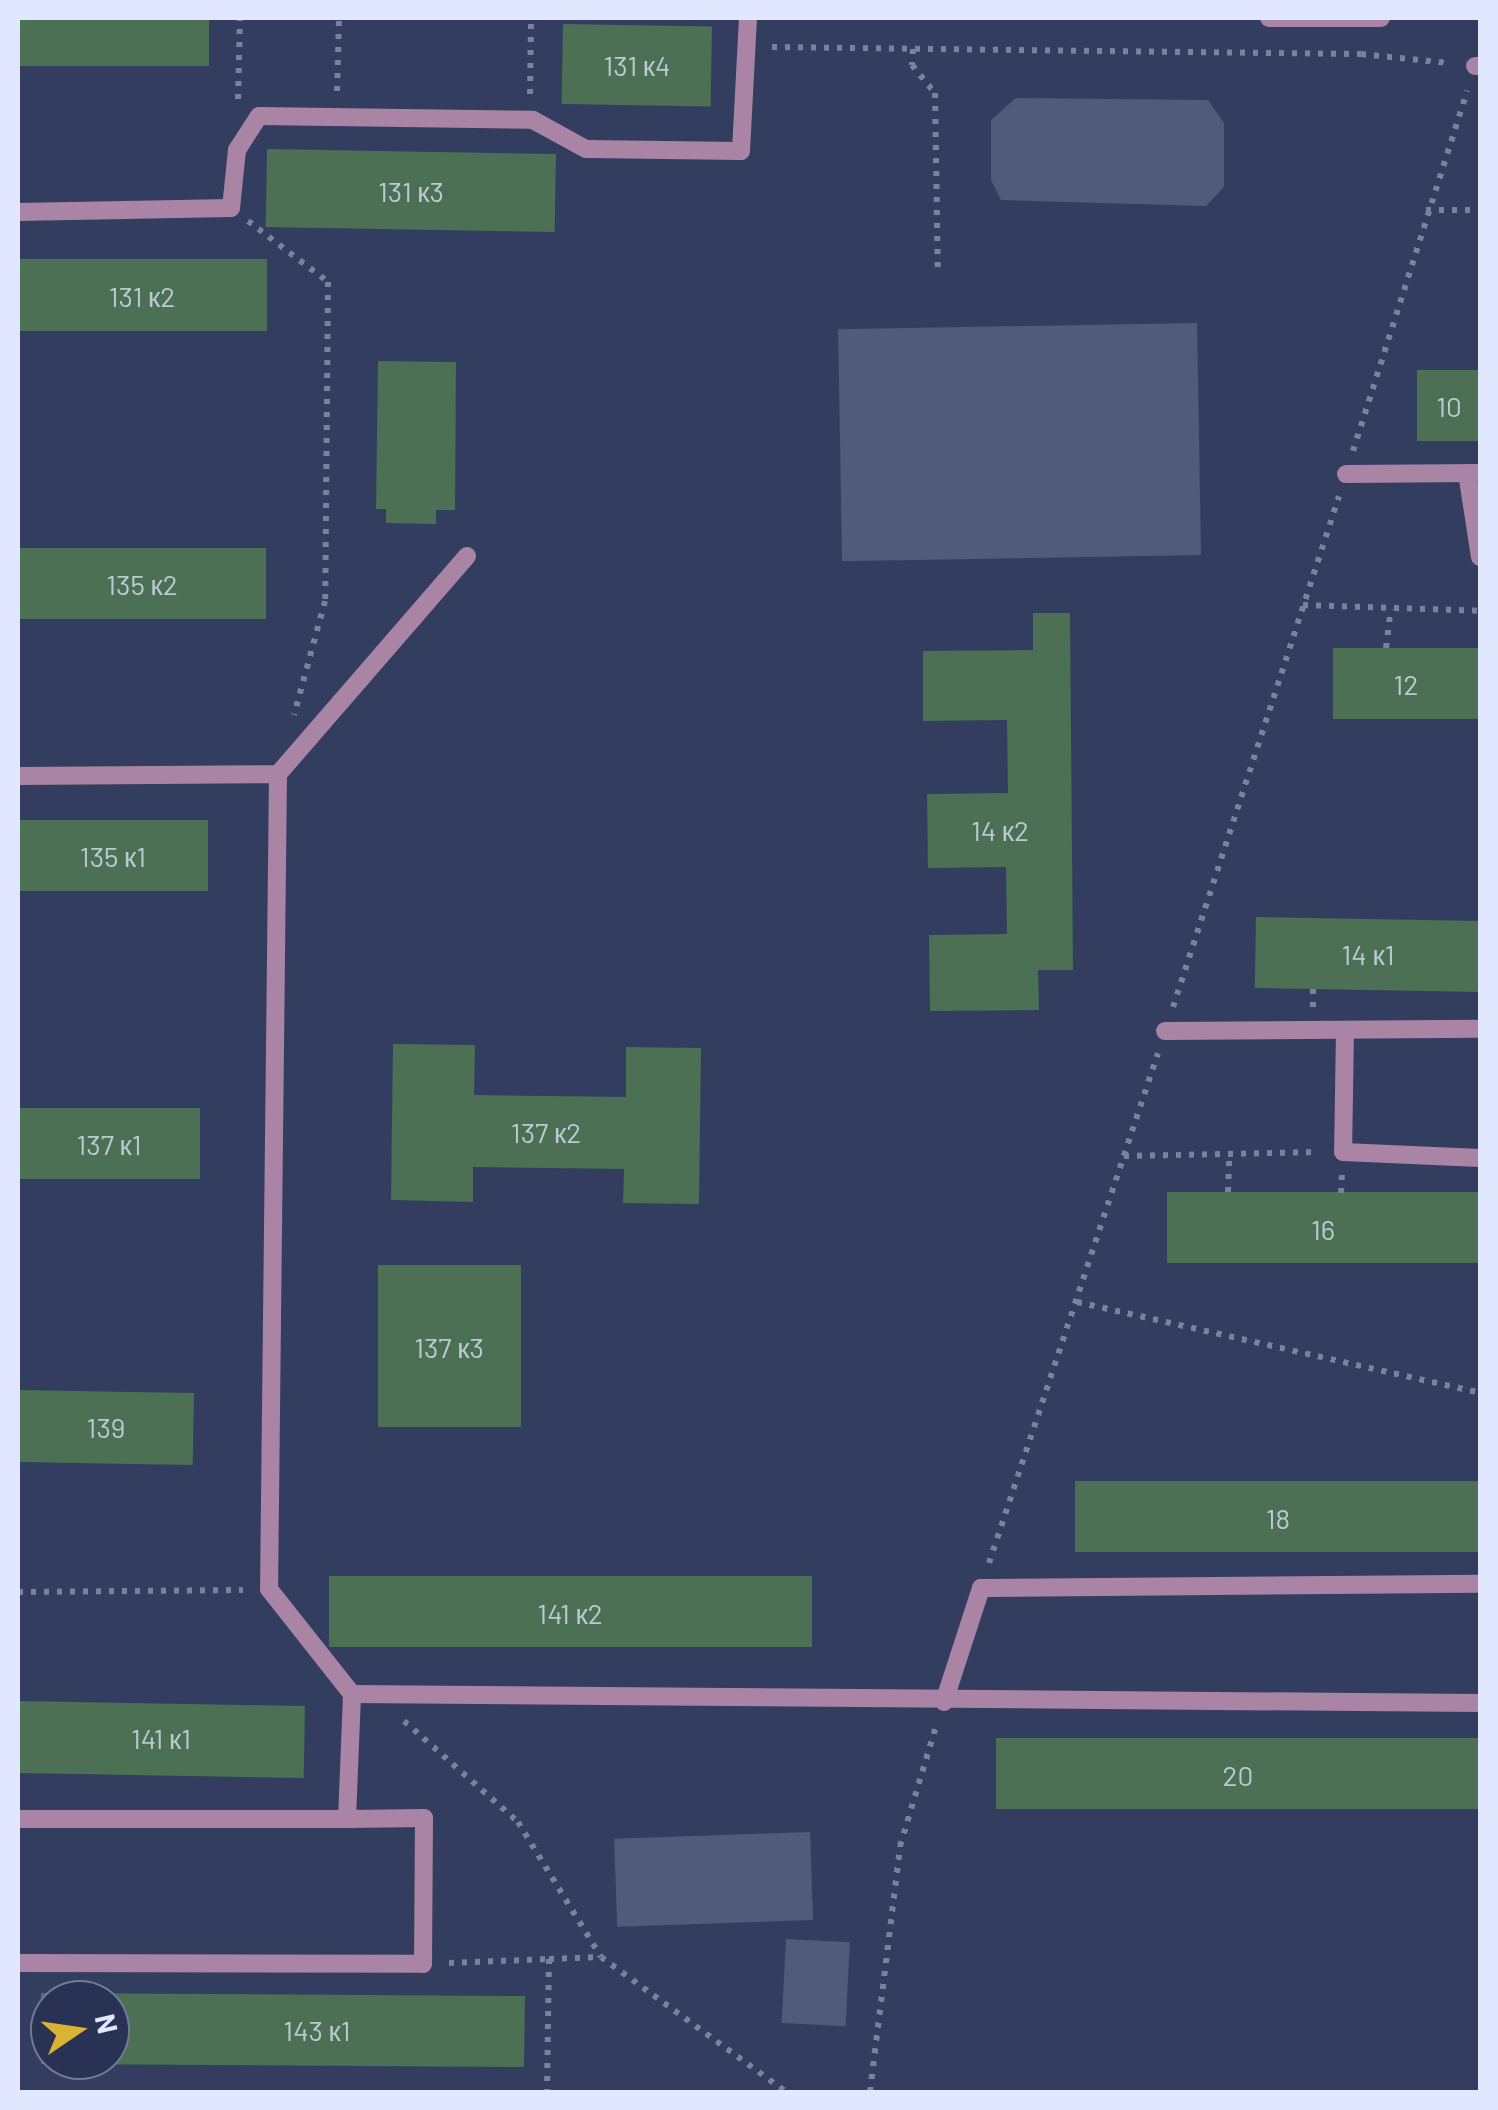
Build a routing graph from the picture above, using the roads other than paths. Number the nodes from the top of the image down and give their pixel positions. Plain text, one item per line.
1 (748, 18) edge
2 (1268, 18) edge
3 (1381, 18) edge
4 (18, 212) edge
5 (1474, 473) edge
6 (1346, 474) road end
7 (467, 556) dead end
8 (1480, 556) edge
9 (278, 774) junction
10 (18, 776) edge
11 (1480, 1029) edge
12 (1345, 1030) junction
13 (1165, 1031) road end
14 (1480, 1158) edge
15 (1480, 1584) edge
16 (352, 1694) junction
17 (944, 1702) junction
18 (1480, 1703) edge
19 (347, 1818) junction
20 (18, 1819) edge
21 (18, 1963) edge

1 - 4 lane
2 - 3 lane
5 - 6 lane
5 - 8 lane
7 - 9 lane
9 - 10 lane
9 - 16 lane
11 - 12 lane
12 - 13 lane
12 - 14 lane
15 - 17 lane
16 - 17 lane
16 - 19 lane
17 - 18 lane
19 - 20 lane
19 - 21 lane

